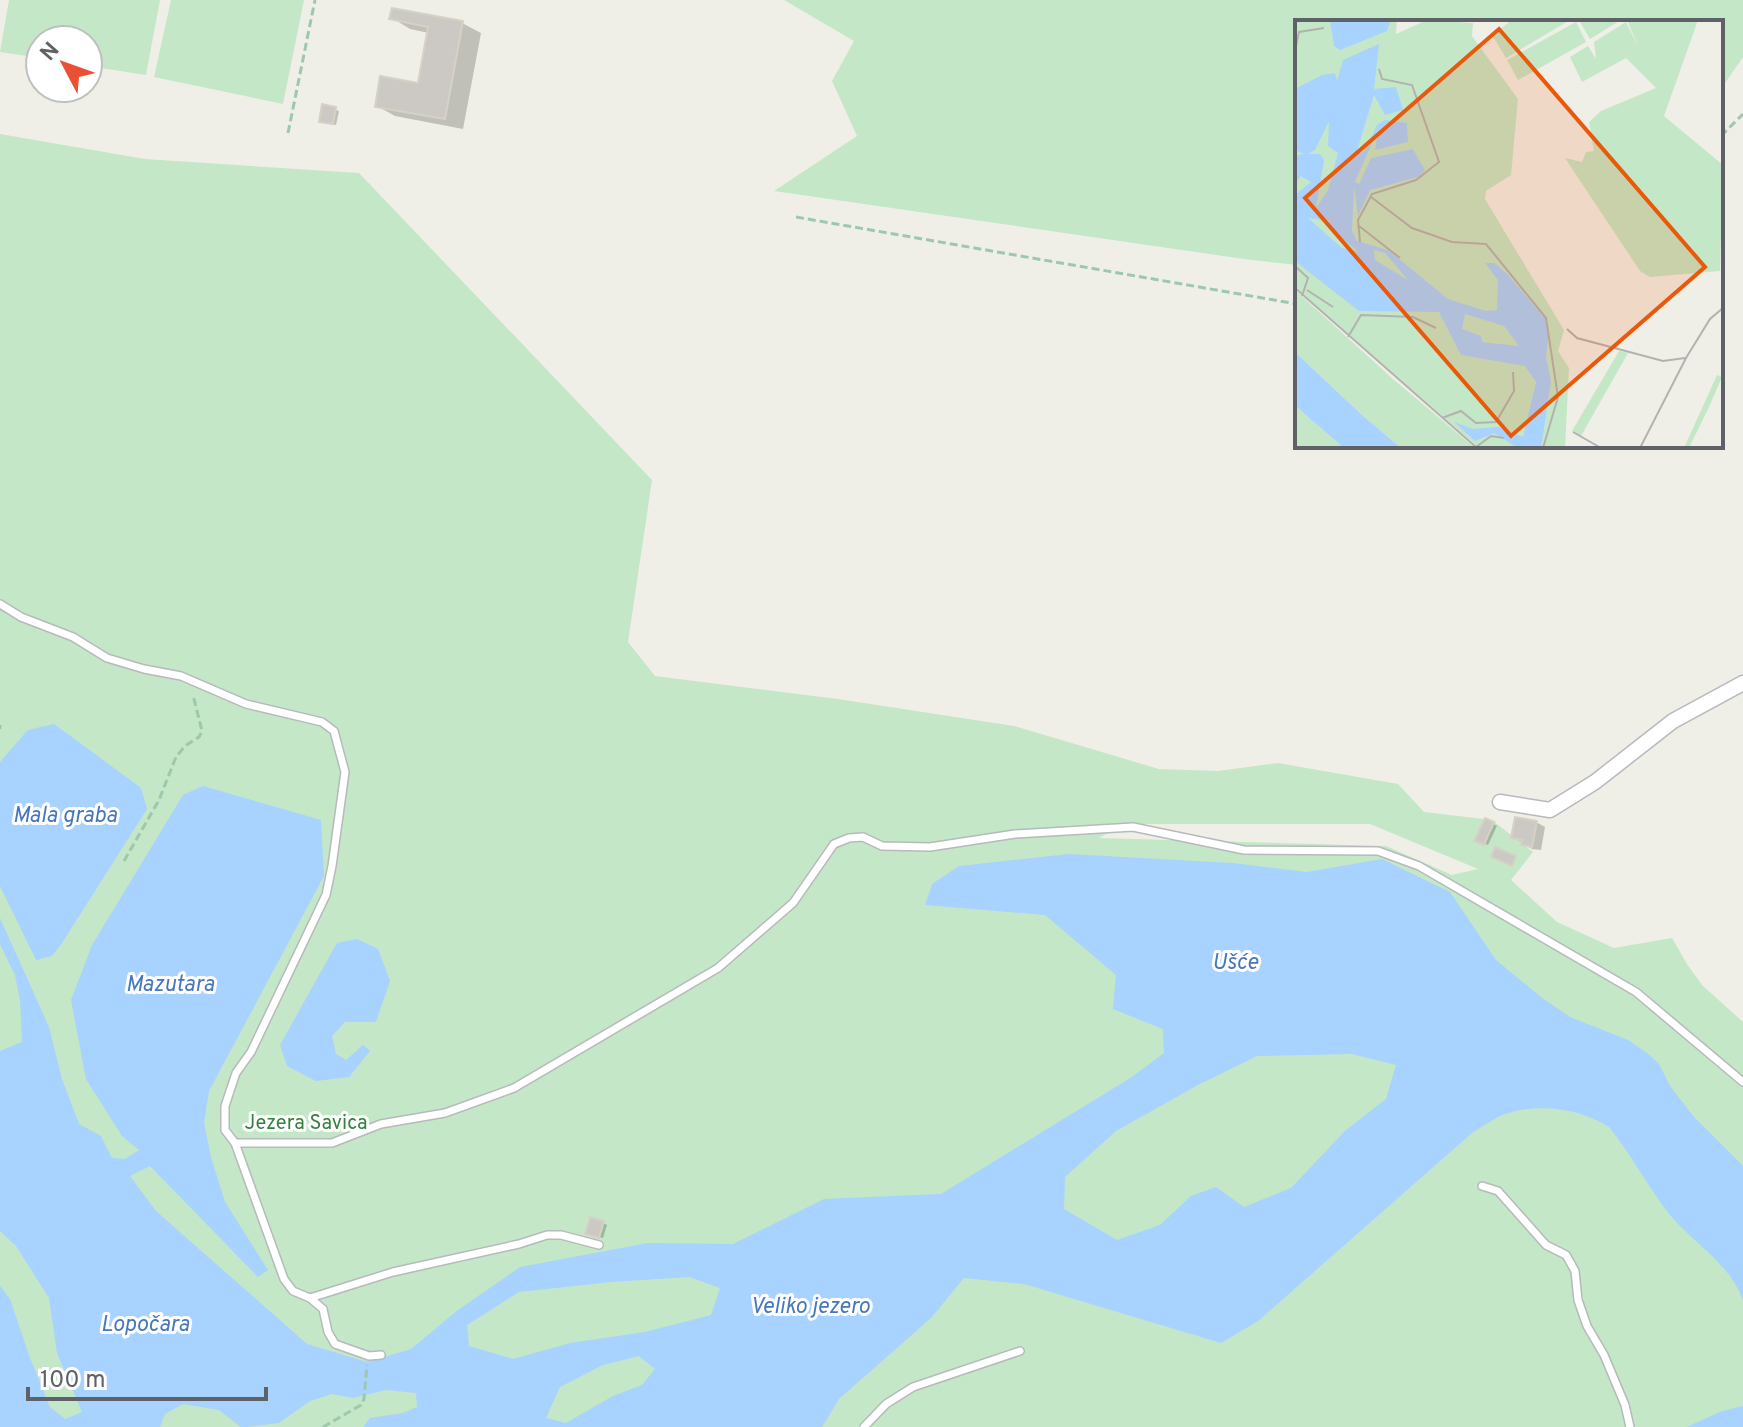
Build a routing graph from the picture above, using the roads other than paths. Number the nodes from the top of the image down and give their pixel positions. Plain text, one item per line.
1 (0, 604) edge
2 (1743, 683) edge
3 (1500, 802) dead end
4 (1743, 1082) edge
5 (235, 1143) junction
6 (1482, 1186) dead end
7 (599, 1245) dead end
8 (310, 1298) junction
9 (1020, 1351) dead end
10 (381, 1355) dead end
11 (864, 1427) edge
12 (1630, 1427) edge

1 - 5 lane
2 - 3 street
4 - 5 lane
5 - 8 lane
6 - 12 lane
7 - 8 lane
8 - 10 lane
9 - 11 lane

